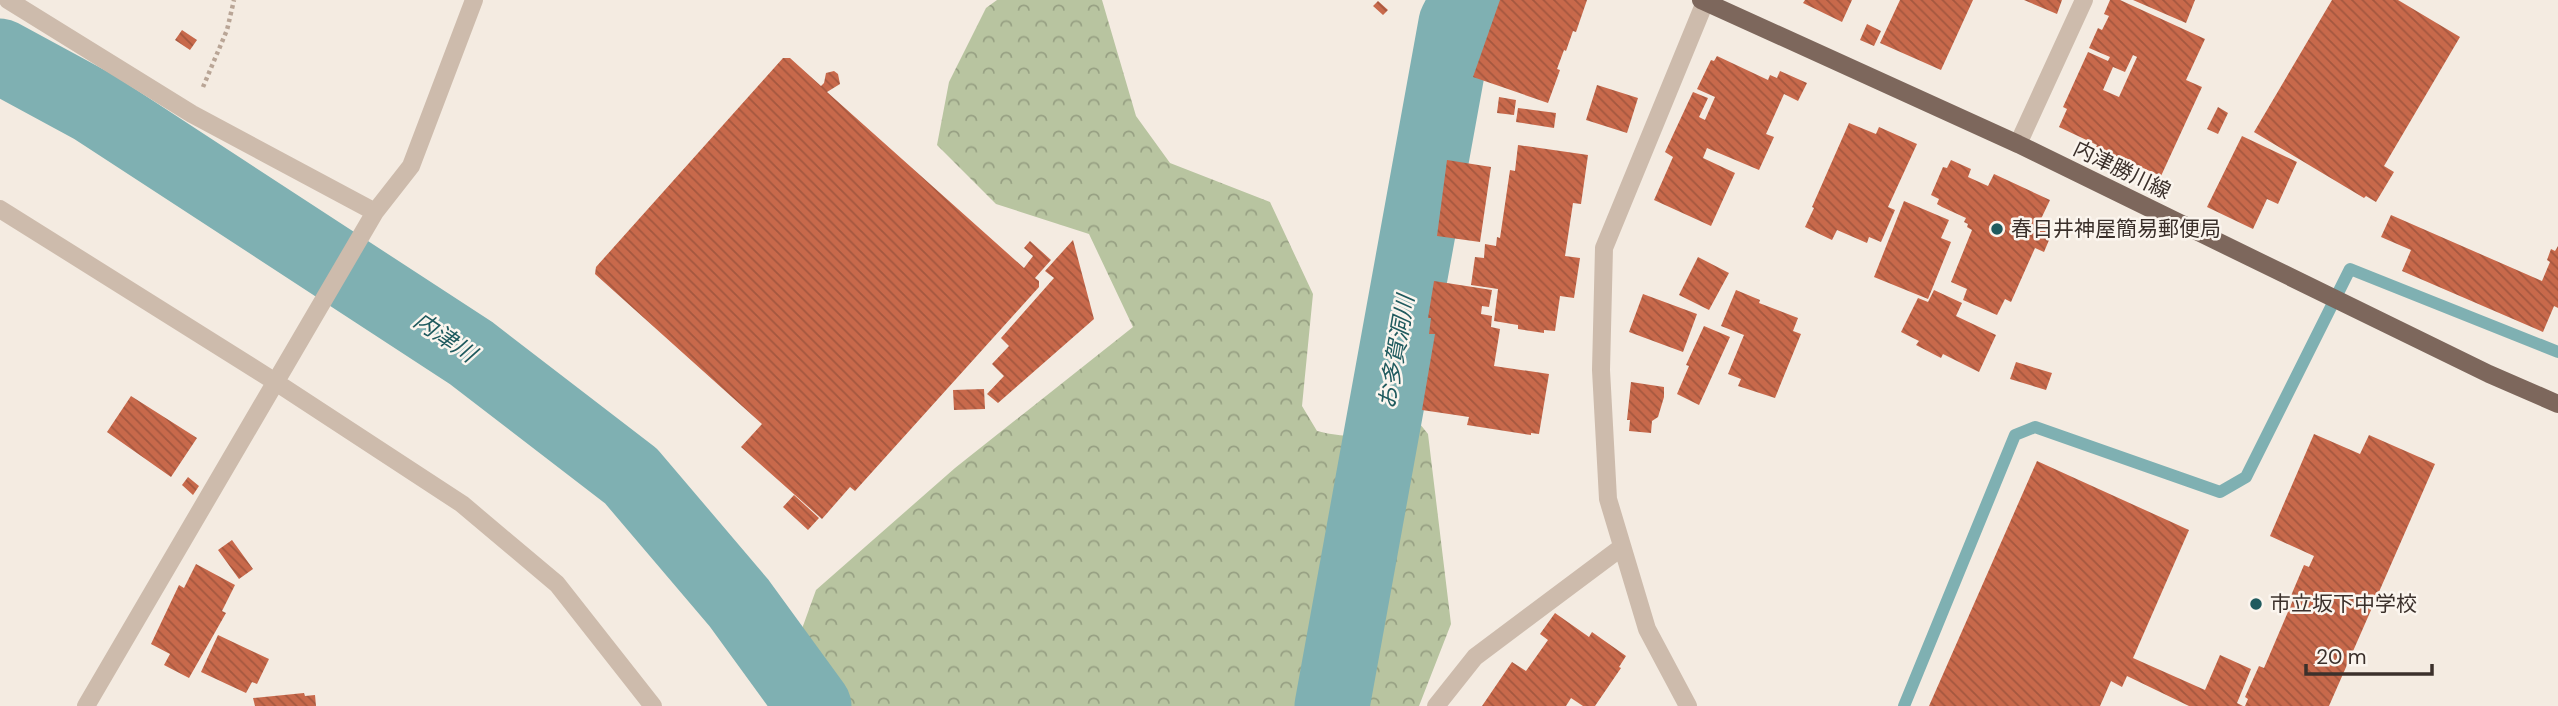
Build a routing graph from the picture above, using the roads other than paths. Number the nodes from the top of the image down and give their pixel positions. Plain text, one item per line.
1 (8, 0) edge
2 (474, 0) edge
3 (2084, 0) edge
4 (1703, 1) edge
5 (2018, 144) junction
6 (0, 209) edge
7 (375, 212) junction
8 (274, 381) junction
9 (2558, 404) edge
10 (1622, 547) junction
11 (86, 706) edge
12 (653, 706) edge
13 (1436, 706) edge
14 (1688, 706) edge

1 - 7 street
2 - 7 street
3 - 5 street
4 - 5 main road, 内津勝川線
4 - 10 street
5 - 9 main road, 内津勝川線
6 - 8 street
7 - 8 street
8 - 11 street
8 - 12 street
10 - 13 street
10 - 14 street

